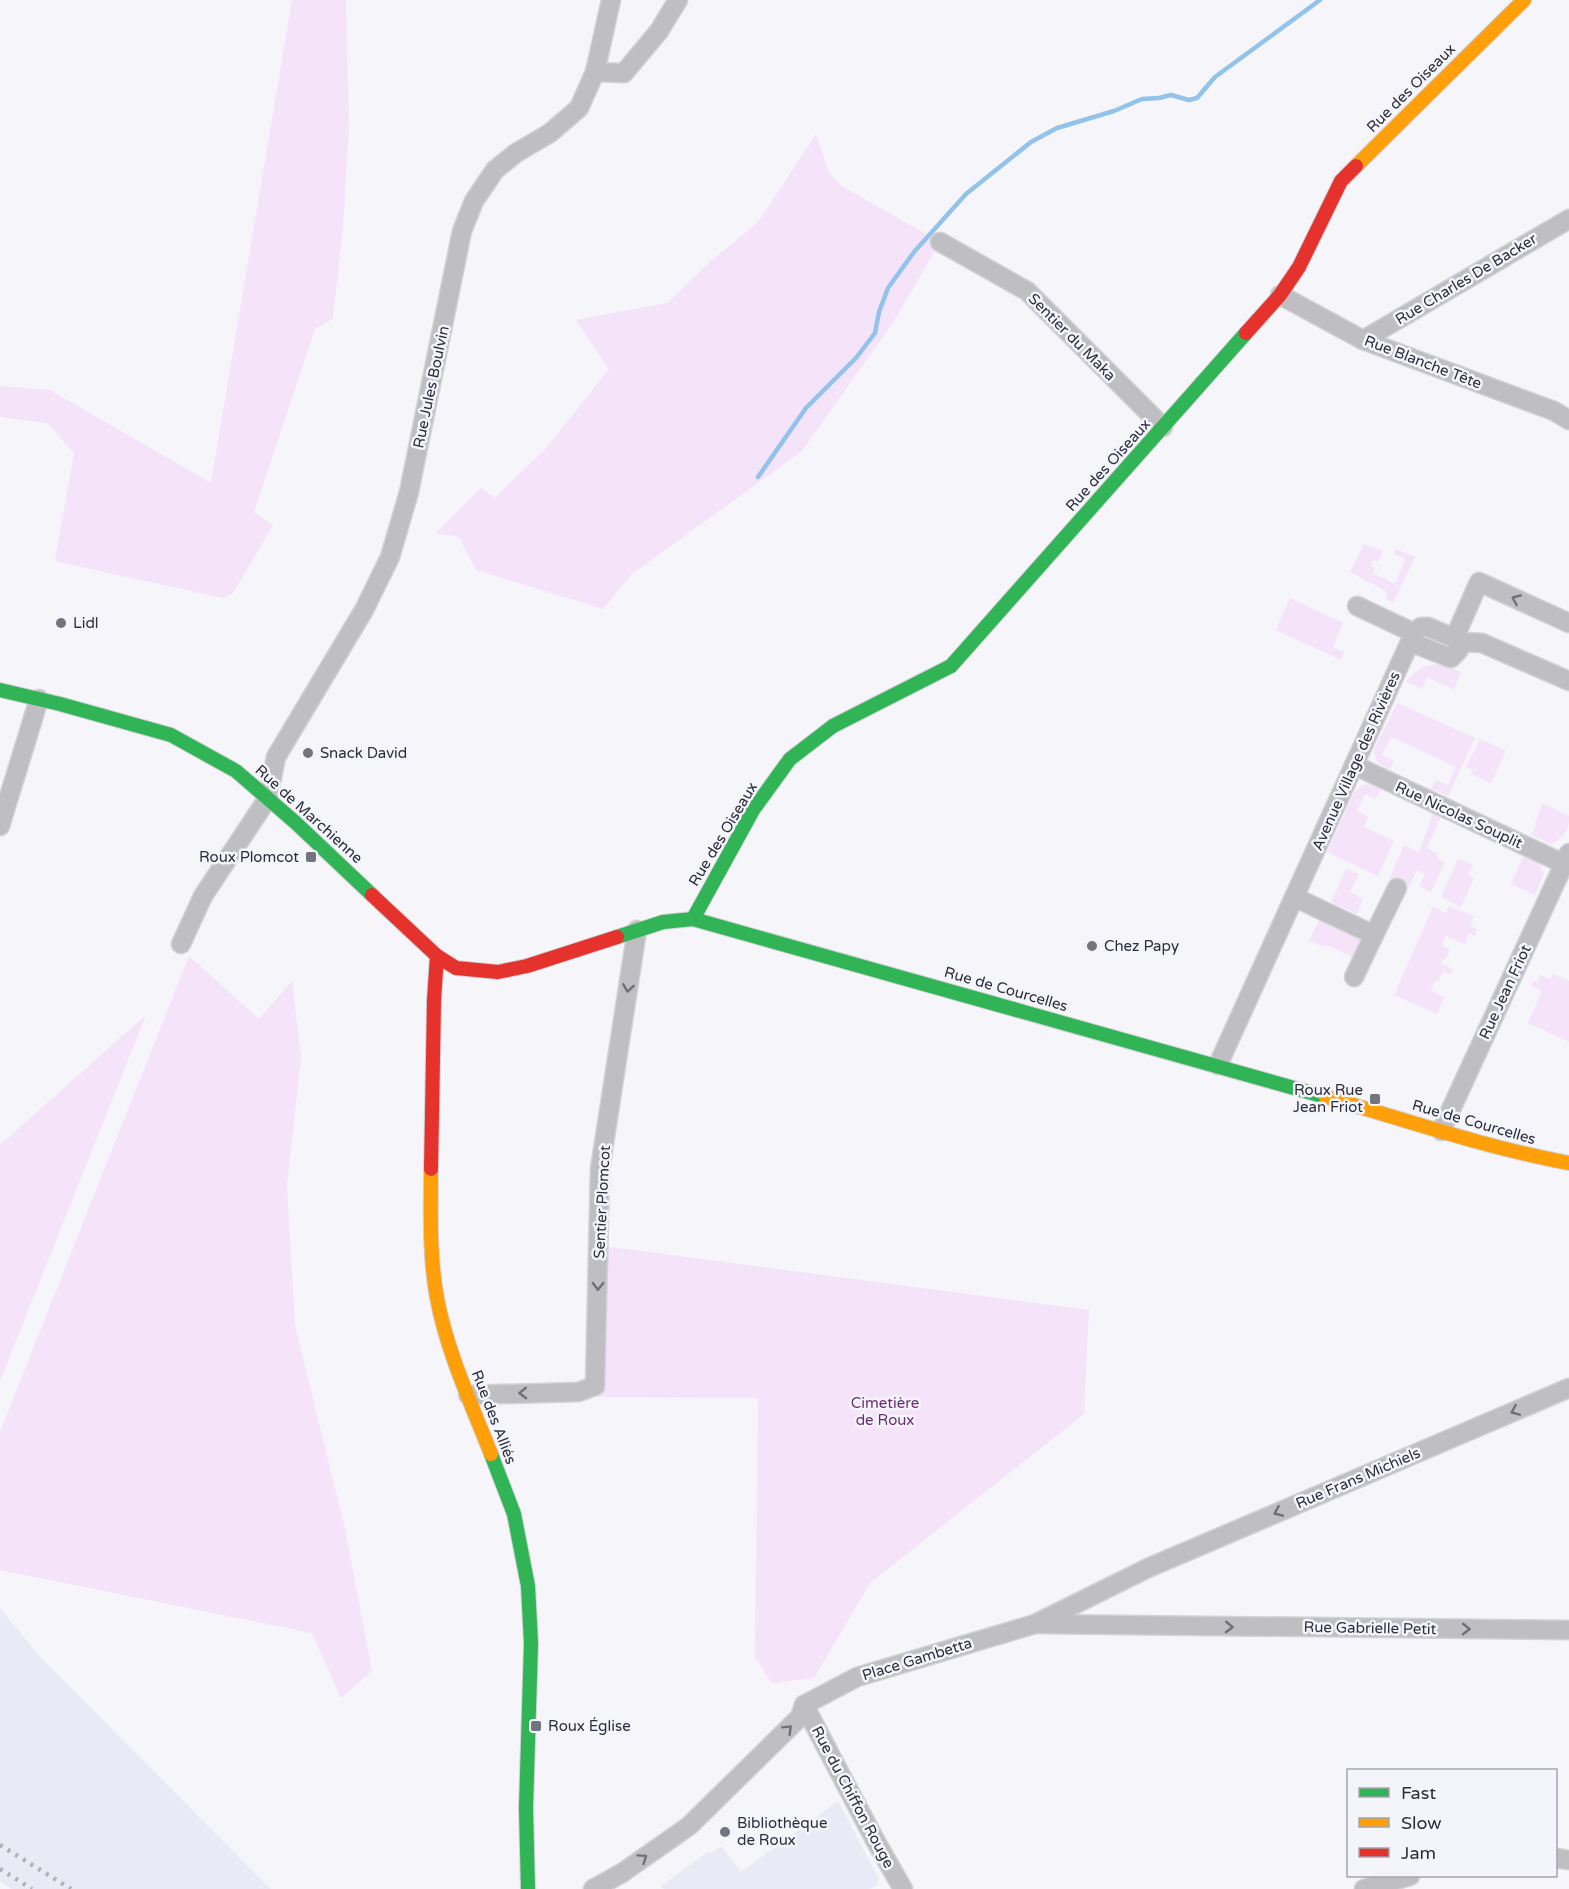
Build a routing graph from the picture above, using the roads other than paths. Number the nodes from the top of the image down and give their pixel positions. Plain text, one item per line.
1 (611, 0) edge
2 (678, 0) edge
3 (1524, 0) edge
4 (595, 72) junction
5 (1569, 219) edge
6 (940, 242) dead end
7 (1280, 295) junction
8 (1363, 340) junction
9 (1569, 420) edge
10 (1163, 427) junction
11 (1357, 606) dead end
12 (1569, 623) edge
13 (1415, 634) junction
14 (1458, 640) junction
15 (1569, 681) edge
16 (0, 690) edge
17 (39, 699) junction
18 (1354, 765) junction
19 (268, 798) junction
20 (0, 826) edge
21 (1567, 859) edge
22 (1397, 888) dead end
23 (1294, 897) junction
24 (693, 919) junction
25 (638, 930) junction
26 (1374, 935) junction
27 (181, 944) dead end
28 (436, 956) junction
29 (1354, 977) dead end
30 (1218, 1065) junction
31 (1441, 1131) junction
32 (1569, 1163) edge
33 (1569, 1388) edge
34 (468, 1395) junction
35 (1148, 1568) joint
36 (1035, 1624) junction
37 (1170, 1626) joint
38 (1569, 1630) edge
39 (804, 1705) junction
40 (1403, 1877) edge
41 (899, 1888) edge
42 (528, 1889) edge
43 (593, 1889) edge
44 (1364, 1889) edge

1 - 4 street, Rue Jules Boulvin
2 - 4 street
3 - 7 street, Rue des Oiseaux
4 - 19 street, Rue Jules Boulvin
5 - 8 street, Rue Charles De Backer
6 - 10 street, Sentier du Maka
7 - 8 street, Rue Blanche Tête
7 - 10 street, Rue des Oiseaux
8 - 9 street, Rue Blanche Tête
10 - 24 street, Rue des Oiseaux
11 - 13 street
12 -> 14 street
13 - 14 street
13 - 18 street, Avenue Village des Rivières
14 - 15 street
16 - 17 street, Rue de Marchienne
17 - 19 street, Rue de Marchienne
17 - 20 street
18 - 21 street, Rue Nicolas Souplit
18 - 23 street, Avenue Village des Rivières
19 - 27 street
19 - 28 street, Rue de Marchienne
21 - 31 street, Rue Jean Friot
22 - 26 street
23 - 26 street
23 - 30 street, Avenue Village des Rivières
24 - 25 street, Rue de Courcelles
24 - 30 street, Rue de Courcelles
25 - 28 street, Rue de Courcelles
25 -> 34 street, Sentier Plomcot
26 - 29 street
28 - 34 street, Rue des Alliés
30 - 31 street, Rue de Courcelles
31 - 32 street, Rue de Courcelles
33 -> 35 street, Rue Frans Michiels
34 - 42 street, Rue des Alliés
35 - 36 street, Place Gambetta
36 - 37 street, Place Gambetta
36 - 39 street, Place Gambetta
37 -> 38 street, Rue Gabrielle Petit
39 - 41 street, Rue du Chiffon Rouge
43 -> 39 street
40 - 44 street

